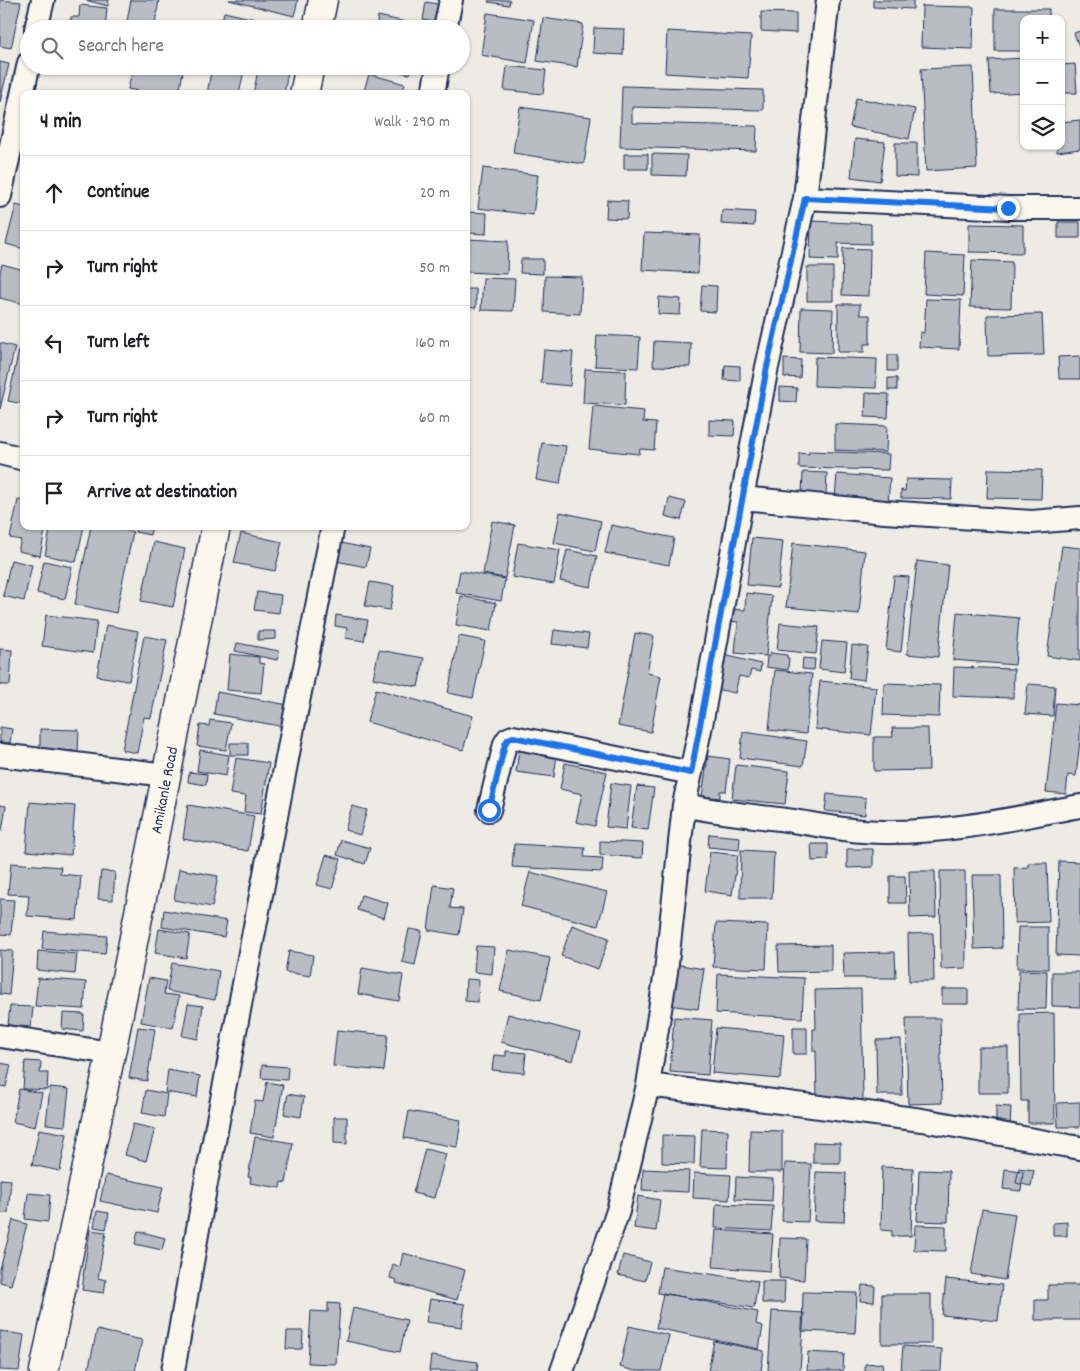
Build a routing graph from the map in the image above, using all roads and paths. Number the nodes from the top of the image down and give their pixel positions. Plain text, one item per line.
1 (43, 0) edge
2 (323, 0) edge
3 (450, 0) edge
4 (828, 0) edge
5 (38, 20) edge
6 (319, 20) edge
7 (447, 20) edge
8 (26, 75) edge
9 (308, 75) edge
10 (436, 75) edge
11 (23, 90) edge
12 (305, 90) edge
13 (433, 90) edge
14 (20, 104) edge
15 (0, 196) edge
16 (805, 198) junction
17 (1080, 208) edge
18 (0, 453) edge
19 (20, 458) edge
20 (742, 498) junction
21 (1080, 518) edge
22 (215, 530) edge
23 (332, 530) edge
24 (0, 756) edge
25 (691, 773) junction
26 (166, 775) junction
27 (684, 805) junction
28 (1080, 806) edge
29 (489, 810) dead end
30 (0, 1036) edge
31 (111, 1053) junction
32 (648, 1084) junction
33 (1080, 1148) edge
34 (44, 1371) edge
35 (173, 1371) edge
36 (562, 1371) edge

1 - 5 street
2 - 6 street
3 - 7 street
4 - 16 street
8 - 11 street
9 - 12 street
10 - 13 street
14 - 15 street
16 - 17 street
16 - 20 street
18 - 19 street
20 - 21 street
20 - 25 street
22 - 26 street, Amikanle Road
23 - 35 street
24 - 26 street
25 - 27 street
25 - 29 street
26 - 31 street, Amikanle Road
27 - 28 street
27 - 32 street
30 - 31 street
31 - 34 street, Amikanle Road
32 - 33 street
32 - 36 street

